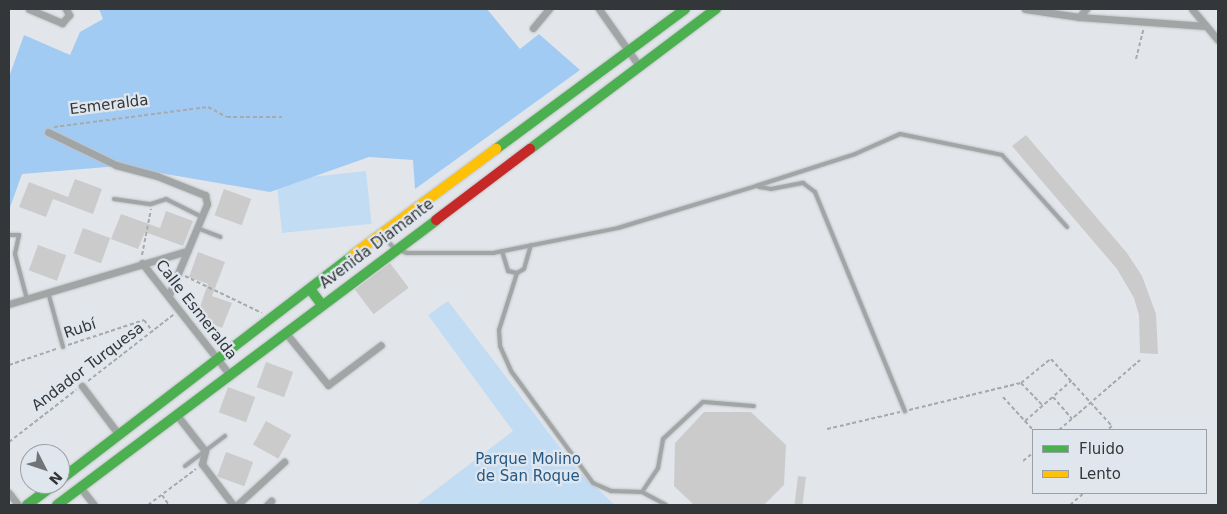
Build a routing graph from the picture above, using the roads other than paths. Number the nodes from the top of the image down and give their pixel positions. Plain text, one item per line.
1 (29, 9) edge
2 (66, 9) edge
3 (549, 9) edge
4 (599, 9) edge
5 (685, 9) edge
6 (716, 9) edge
7 (1026, 9) edge
8 (1086, 9) edge
9 (1192, 9) edge
10 (1078, 17) junction
11 (1206, 26) junction
12 (533, 28) dead end
13 (1218, 40) edge
14 (631, 51) junction
15 (639, 66) junction
16 (48, 132) road end
17 (756, 186) junction
18 (114, 198) dead end
19 (202, 217) junction
20 (1067, 227) dead end
21 (197, 228) junction
22 (381, 234) junction
23 (9, 235) edge
24 (220, 237) dead end
25 (532, 245) junction
26 (395, 249) junction
27 (9, 250) edge
28 (187, 250) junction
29 (502, 251) junction
30 (15, 254) junction
31 (142, 263) junction
32 (517, 273) junction
33 (310, 289) junction
34 (48, 292) junction
35 (169, 296) junction
36 (27, 299) junction
37 (9, 304) edge
38 (322, 305) junction
39 (285, 332) junction
40 (381, 345) dead end
41 (63, 346) road end
42 (217, 359) junction
43 (229, 374) junction
44 (82, 386) road end
45 (754, 406) dead end
46 (905, 411) road end
47 (176, 414) junction
48 (119, 436) junction
49 (225, 436) dead end
50 (205, 451) junction
51 (284, 462) dead end
52 (185, 466) dead end
53 (70, 472) edge
54 (80, 487) junction
55 (642, 492) junction
56 (9, 493) edge
57 (41, 494) edge
58 (60, 503) edge
59 (18, 505) edge
60 (27, 505) edge
61 (94, 505) edge
62 (233, 505) edge
63 (237, 505) edge
64 (666, 505) edge

1 - 2 street
3 - 12 street
4 - 14 street
5 - 14 main road, Avenida Diamante
6 - 15 main road, Avenida Diamante
7 - 10 street
8 - 10 street
9 - 11 street
10 - 11 street
11 - 13 street
14 - 15 street
14 - 22 main road, Avenida Diamante
15 - 26 main road, Avenida Diamante
16 - 19 street, Esmeralda
17 - 20 lane
17 - 25 lane
17 - 46 lane
18 - 19 lane
19 - 21 street
21 - 24 lane
21 - 28 street
22 - 26 lane
22 - 33 main road, Avenida Diamante
23 - 30 lane
25 - 29 lane
25 - 32 lane
26 - 29 lane
26 - 38 main road, Avenida Diamante
27 - 30 lane
28 - 31 street, Calle Esmeralda
28 - 35 street
29 - 32 lane
30 - 36 lane
31 - 34 street, Calle Esmeralda
31 - 35 street, Calle Esmeralda
32 - 55 lane
33 - 38 main road
33 - 42 main road, Avenida Diamante
34 - 36 street, Calle Esmeralda
34 - 41 lane
35 - 42 street, Calle Esmeralda
36 - 37 street, Calle Esmeralda
38 - 39 main road, Avenida Diamante
39 - 40 street
39 - 43 main road, Avenida Diamante
42 - 43 street, Calle Esmeralda
42 - 48 main road, Avenida Diamante
43 - 47 main road, Avenida Diamante
44 - 48 street
45 - 55 lane
47 - 50 street
47 - 54 main road, Avenida Diamante
48 - 53 main road, Avenida Diamante
49 - 50 lane
50 - 52 lane
50 - 62 street
51 - 63 street
54 - 58 main road, Avenida Diamante
54 - 61 street
55 - 64 lane
56 - 59 street
57 - 60 main road, Avenida Diamante

